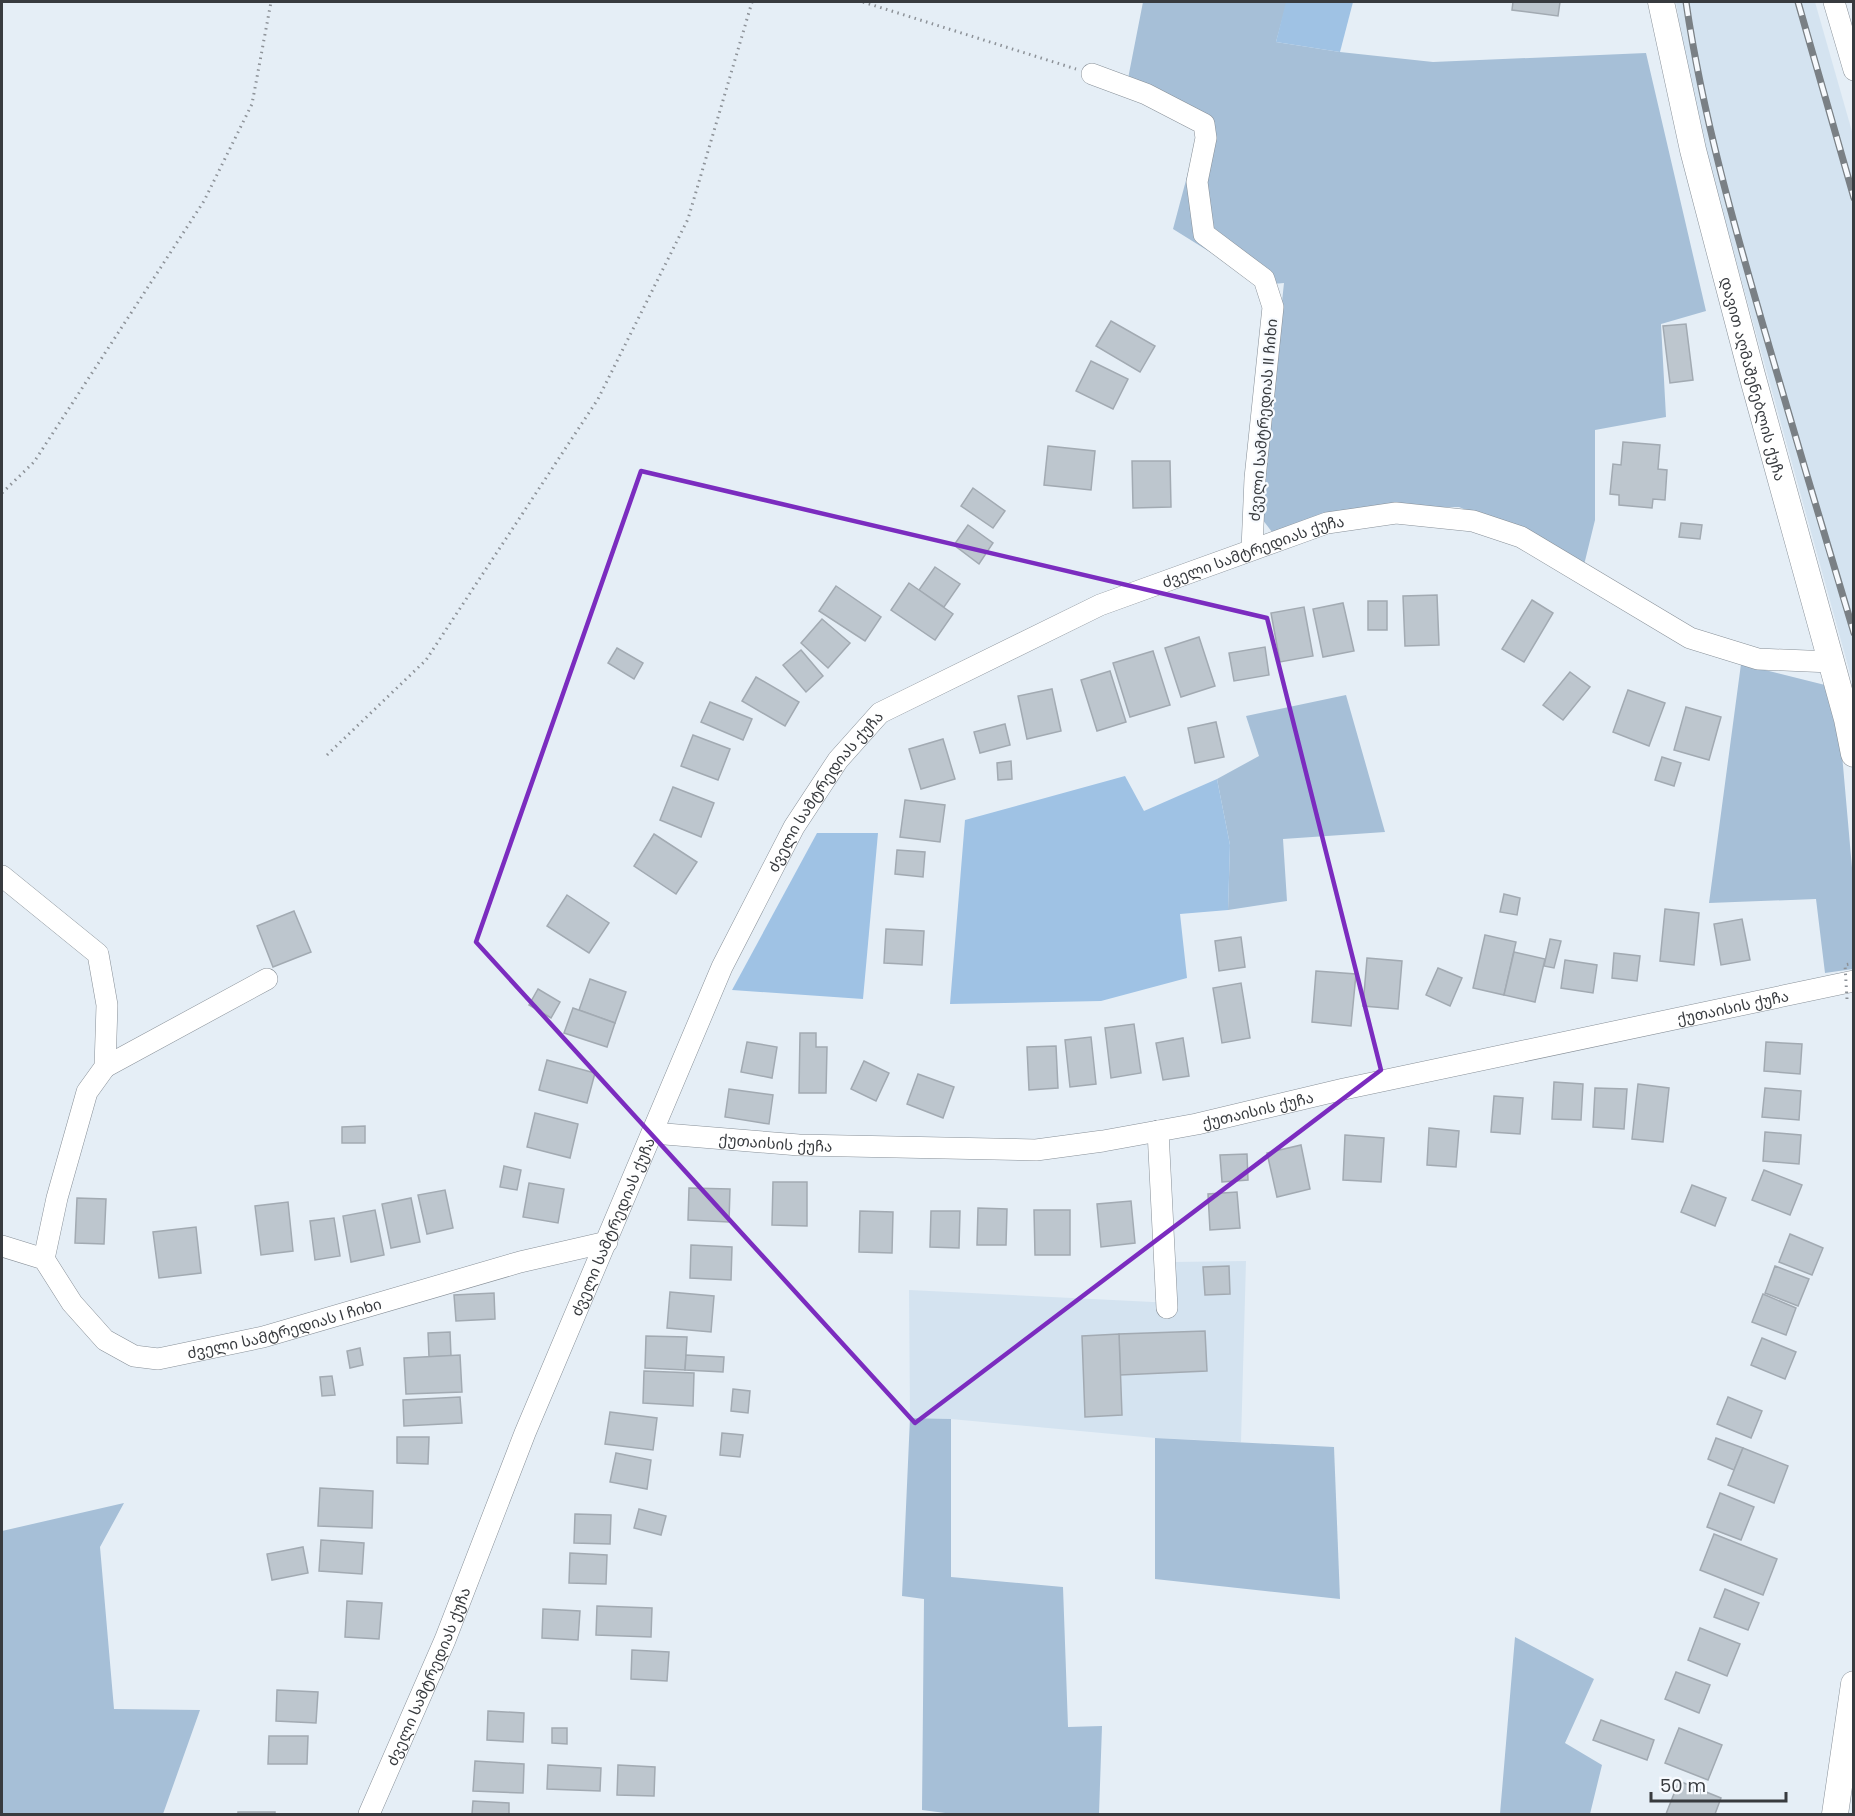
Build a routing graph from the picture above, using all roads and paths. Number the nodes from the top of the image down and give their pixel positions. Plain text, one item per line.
1 (271, 2) edge
2 (752, 2) edge
3 (862, 2) edge
4 (1661, 2) edge
5 (1834, 2) edge
6 (1854, 70) edge
7 (1092, 74) joint
8 (2, 493) edge
9 (1252, 549) junction
10 (1831, 662) junction
11 (1854, 754) edge
12 (327, 756) dead end
13 (2, 876) edge
14 (1854, 963) edge
15 (267, 979) dead end
16 (1850, 990) edge
17 (105, 1067) junction
18 (1158, 1131) junction
19 (653, 1133) junction
20 (607, 1242) junction
21 (2, 1246) edge
22 (44, 1259) junction
23 (1167, 1308) dead end
24 (1854, 1684) edge
25 (369, 1815) edge
26 (1835, 1815) edge

1 - 8 path
2 - 12 path
3 - 7 path
4 - 10 main road, დავით აღმაშენებლის ქუჩა
5 - 6 street
7 - 9 street, ძველი სამტრედიას II ჩიხი
9 - 10 street, ძველი სამტრედიას ქუჩა
9 - 19 street, ძველი სამტრედიას ქუჩა
10 - 11 main road, დავით აღმაშენებლის ქუჩა
13 - 17 street
14 - 16 path, bridge
15 - 17 street
16 - 18 street, ქუთაისის ქუჩა
17 - 22 street
18 - 19 street, ქუთაისის ქუჩა
18 - 23 street
19 - 20 street, ძველი სამტრედიას ქუჩა
20 - 22 street, ძველი სამტრედიას I ჩიხი
20 - 25 street, ძველი სამტრედიას ქუჩა
21 - 22 street
24 - 26 main road

